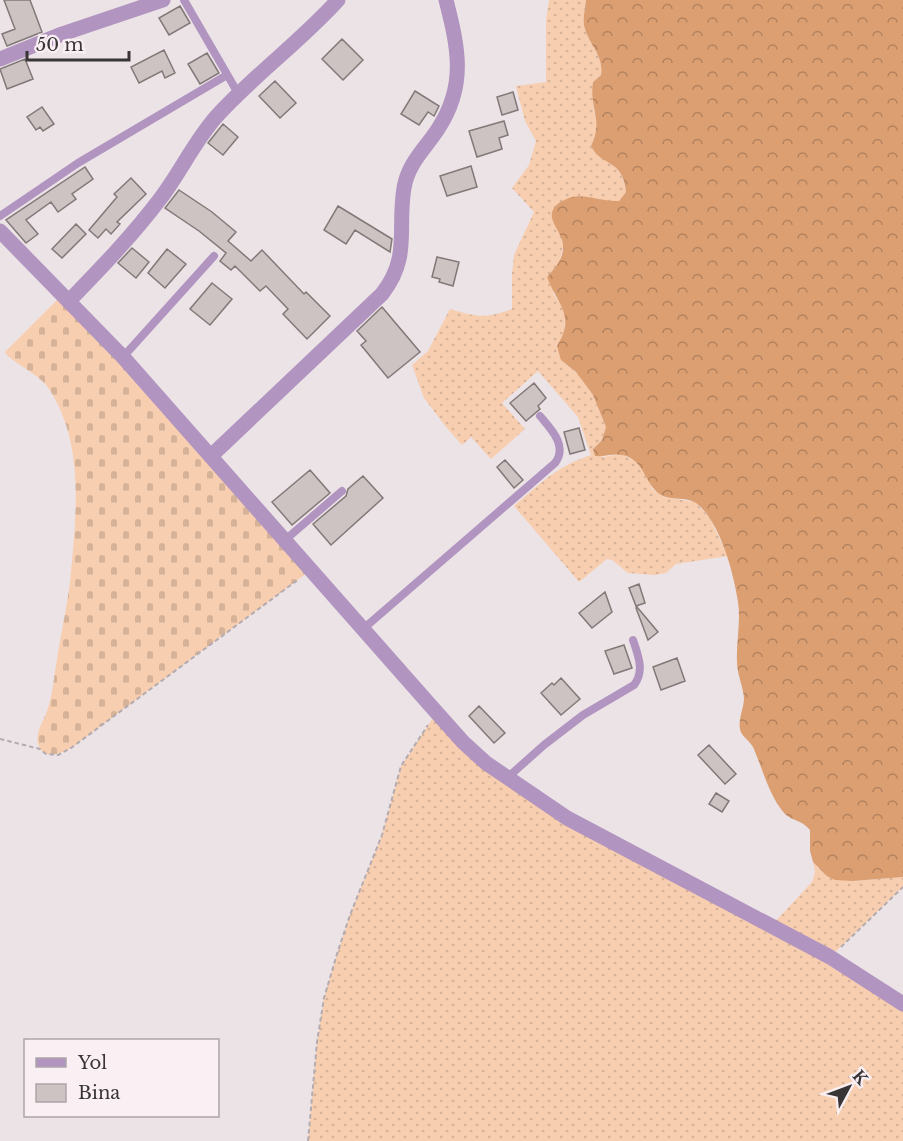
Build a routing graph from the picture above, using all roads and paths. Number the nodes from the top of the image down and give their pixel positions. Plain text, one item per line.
1 (163, 0) edge
2 (184, 0) edge
3 (338, 0) edge
4 (446, 0) edge
5 (0, 59) edge
6 (227, 75) junction
7 (239, 95) junction
8 (0, 216) edge
9 (0, 231) edge
10 (214, 256) dead end
11 (69, 301) junction
12 (123, 357) junction
13 (540, 416) dead end
14 (211, 456) junction
15 (342, 490) dead end
16 (285, 540) junction
17 (311, 570) junction
18 (363, 629) junction
19 (633, 640) dead end
20 (436, 712) junction
21 (0, 739) edge
22 (507, 778) junction
23 (903, 887) edge
24 (830, 957) junction
25 (903, 1004) edge
26 (308, 1141) edge

1 - 5 street
2 - 6 lane
3 - 7 street
4 - 14 street
6 - 7 lane
6 - 8 lane
7 - 11 street
9 - 11 street
10 - 12 lane
11 - 12 street
12 - 14 street
13 - 18 lane
14 - 16 street
15 - 16 lane
16 - 17 street
17 - 18 street
17 - 21 path
18 - 20 street
19 - 22 lane
20 - 22 street
20 - 26 path
22 - 24 street
23 - 24 path
24 - 25 street

